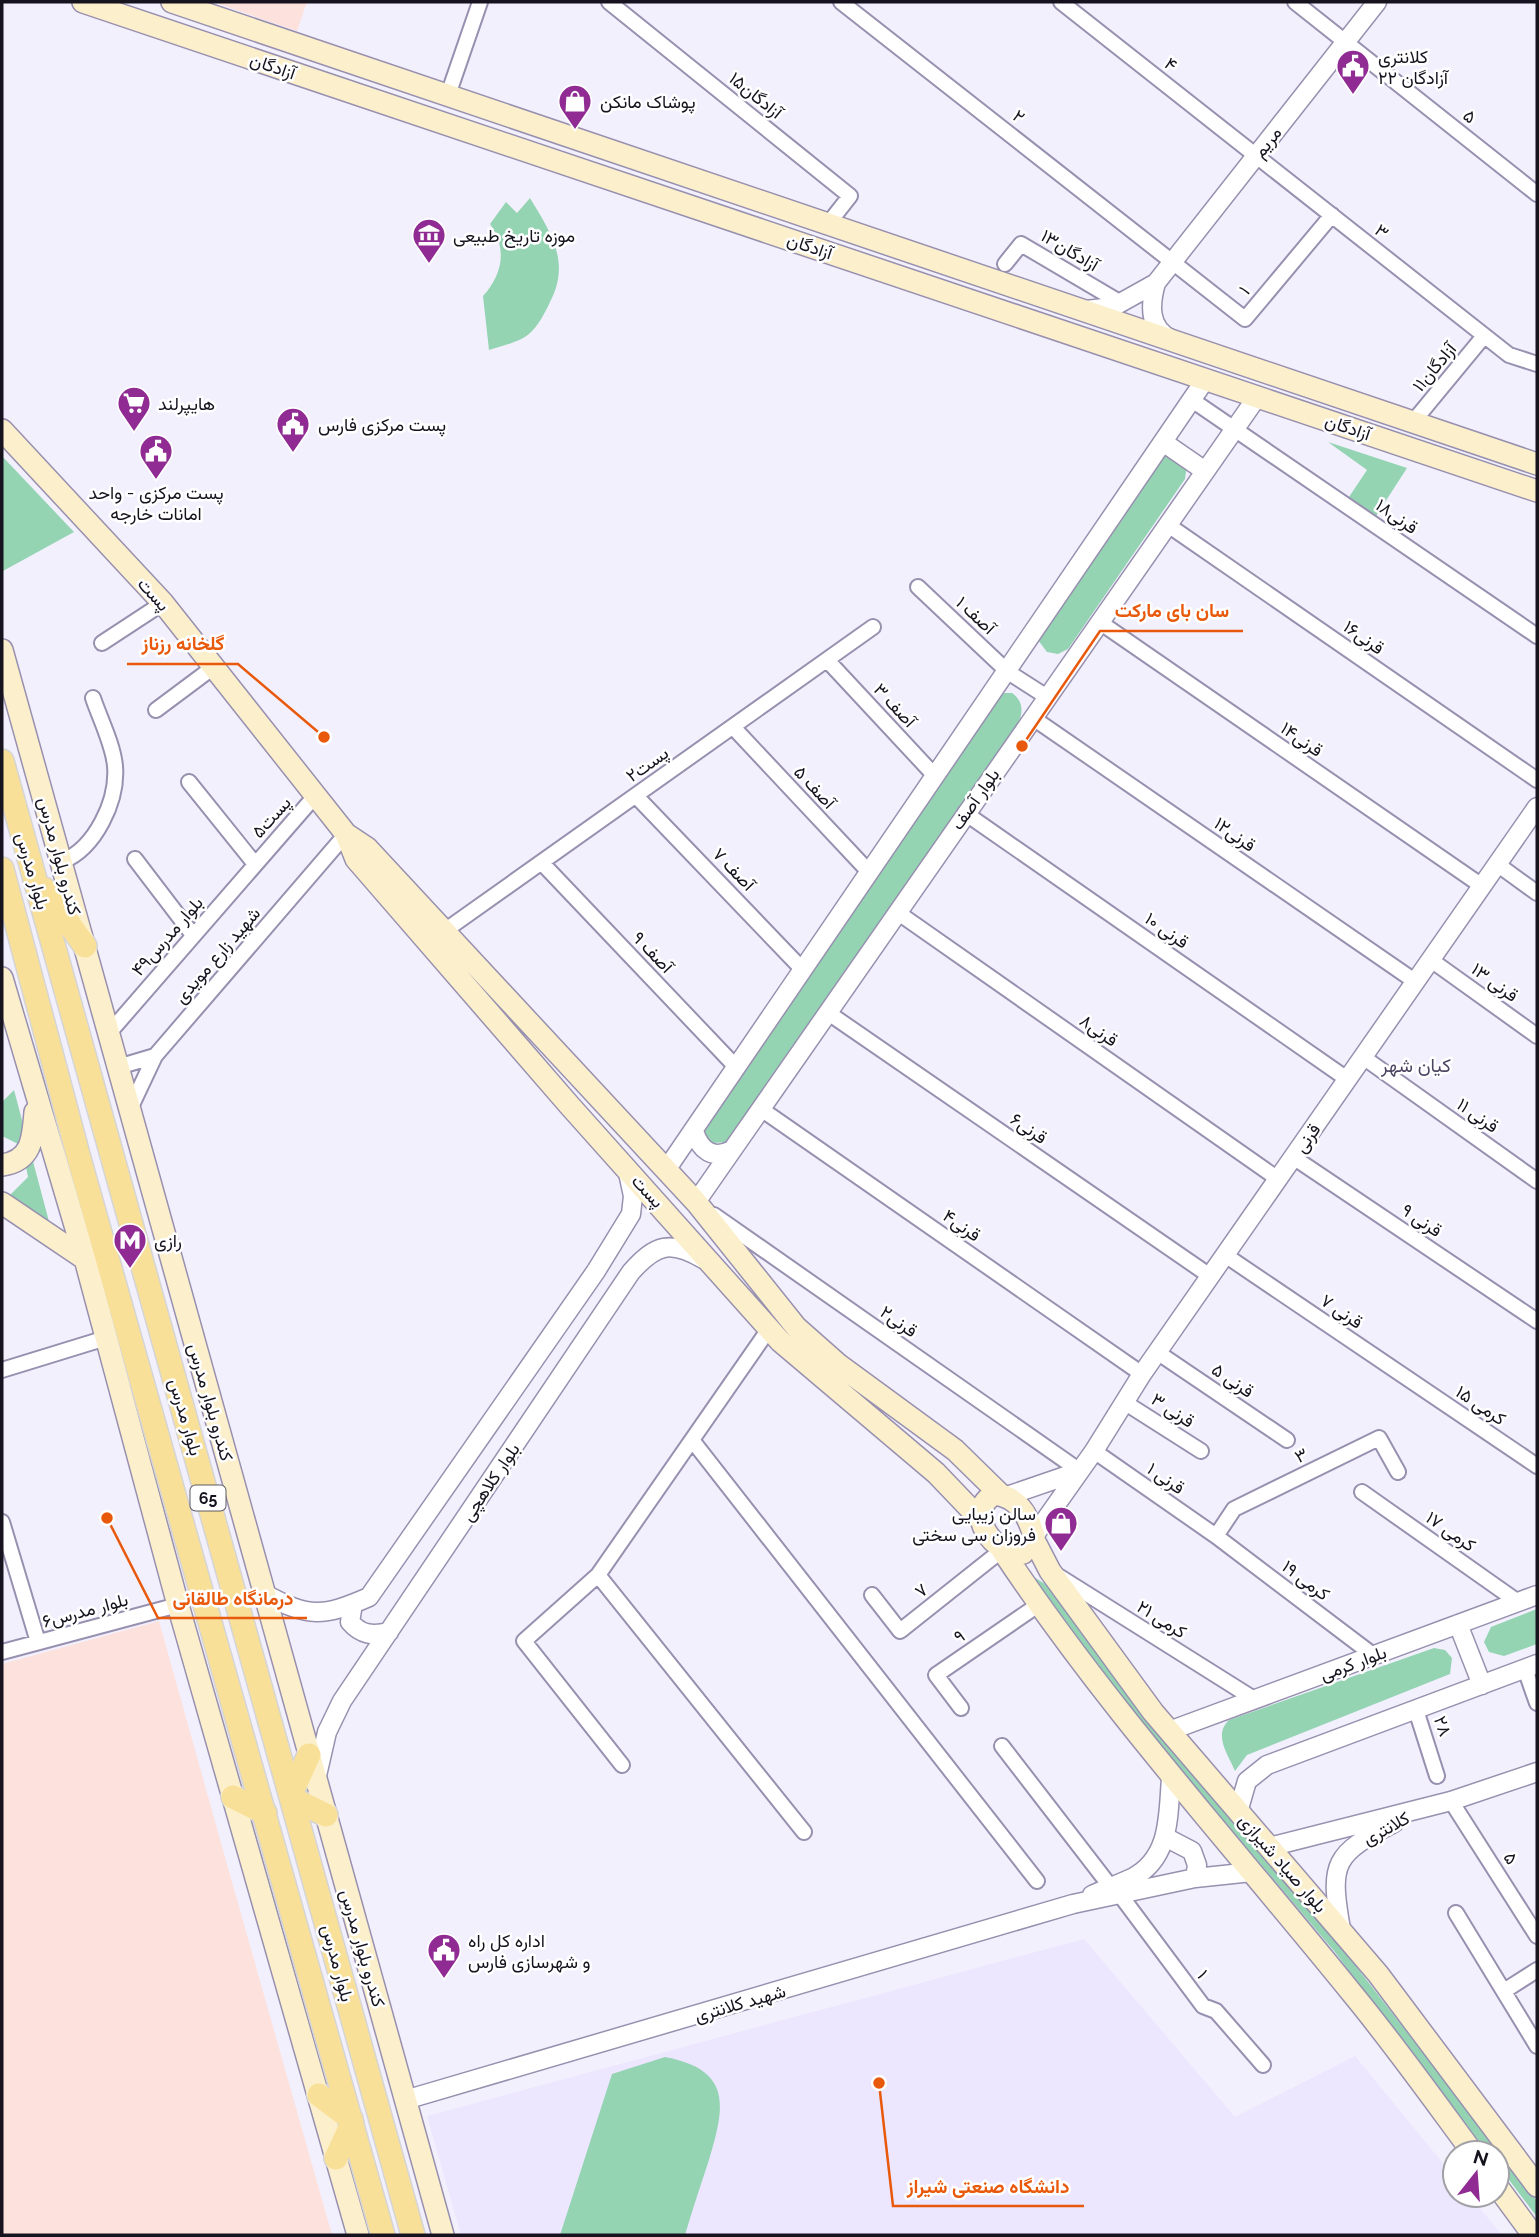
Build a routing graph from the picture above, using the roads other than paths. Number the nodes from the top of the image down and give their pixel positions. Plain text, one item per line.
1 (83, 2) edge
2 (172, 2) edge
3 (480, 2) edge
4 (609, 2) edge
5 (841, 2) edge
6 (1061, 2) edge
7 (1295, 2) edge
8 (1377, 2) edge
9 (1346, 42) junction
10 (448, 95) junction
11 (1256, 156) junction
12 (702, 181) junction
13 (1537, 194) edge
14 (693, 207) junction
15 (1332, 215) junction
16 (828, 224) junction
17 (1173, 261) junction
18 (1005, 264) dead end
19 (1156, 282) junction
20 (1121, 303) junction
21 (1078, 309) junction
22 (1484, 336) junction
23 (1175, 342) junction
24 (1537, 364) edge
25 (1206, 380) junction
26 (1257, 397) junction
27 (1192, 400) junction
28 (1413, 422) junction
29 (1236, 427) junction
30 (2, 430) edge
31 (1163, 442) junction
32 (1537, 464) edge
33 (1205, 471) junction
34 (1537, 491) edge
35 (1168, 525) junction
36 (918, 587) dead end
37 (163, 603) junction
38 (1101, 623) junction
39 (873, 627) dead end
40 (1537, 636) edge
41 (102, 643) dead end
42 (2, 650) edge
43 (827, 660) junction
44 (215, 666) junction
45 (1008, 672) junction
46 (1047, 697) junction
47 (93, 698) dead end
48 (156, 710) dead end
49 (1032, 718) junction
50 (733, 727) junction
51 (2, 761) edge
52 (935, 776) junction
53 (1537, 780) edge
54 (189, 782) dead end
55 (315, 796) junction
56 (636, 796) junction
57 (1537, 807) edge
58 (965, 813) junction
59 (346, 834) junction
60 (135, 859) dead end
61 (63, 861) junction
62 (255, 863) junction
63 (542, 863) junction
64 (1497, 864) junction
65 (2, 869) edge
66 (33, 873) junction
67 (870, 873) junction
68 (1482, 886) junction
69 (1537, 892) edge
70 (897, 912) junction
71 (193, 935) junction
72 (437, 937) junction
73 (85, 946) junction
74 (1431, 960) junction
75 (803, 970) junction
76 (2, 978) edge
77 (1416, 982) junction
78 (827, 1012) junction
79 (109, 1033) junction
80 (1537, 1036) edge
81 (155, 1056) junction
82 (1363, 1057) junction
83 (118, 1067) junction
84 (737, 1068) junction
85 (1348, 1079) junction
86 (590, 1089) junction
87 (36, 1103) junction
88 (570, 1107) junction
89 (130, 1109) junction
90 (761, 1109) junction
91 (694, 1131) junction
92 (732, 1150) junction
93 (1293, 1157) junction
94 (2, 1165) edge
95 (627, 1168) junction
96 (666, 1170) junction
97 (1278, 1179) junction
98 (1537, 1181) edge
99 (153, 1194) junction
100 (696, 1202) junction
101 (2, 1203) edge
102 (133, 1230) junction
103 (1225, 1255) junction
104 (85, 1259) junction
105 (602, 1261) junction
106 (713, 1264) junction
107 (1210, 1276) junction
108 (627, 1279) junction
109 (1533, 1318) edge
110 (769, 1329) junction
111 (106, 1338) junction
112 (1157, 1352) junction
113 (2, 1370) edge
114 (1142, 1374) junction
115 (1437, 1399) joint
116 (1125, 1402) junction
117 (692, 1440) junction
118 (1287, 1440) dead end
119 (955, 1450) junction
120 (1094, 1451) junction
121 (1200, 1451) dead end
122 (1537, 1466) edge
123 (1080, 1471) junction
124 (1398, 1472) dead end
125 (936, 1473) junction
126 (1362, 1492) dead end
127 (1004, 1496) junction
128 (981, 1520) junction
129 (2, 1522) edge
130 (216, 1527) junction
131 (1216, 1536) junction
132 (187, 1537) junction
133 (1033, 1537) junction
134 (1002, 1550) junction
135 (1050, 1571) junction
136 (598, 1574) junction
137 (265, 1594) junction
138 (872, 1595) dead end
139 (1537, 1595) edge
140 (1032, 1596) junction
141 (1518, 1602) junction
142 (353, 1604) junction
143 (178, 1605) junction
144 (1458, 1624) junction
145 (389, 1632) junction
146 (38, 1642) junction
147 (2, 1652) edge
148 (1373, 1655) junction
149 (1531, 1667) edge
150 (1482, 1685) junction
151 (1254, 1699) junction
152 (1537, 1703) edge
153 (961, 1708) dead end
154 (1416, 1710) junction
155 (1168, 1731) junction
156 (1002, 1746) dead end
157 (248, 1754) junction
158 (309, 1755) junction
159 (622, 1765) dead end
160 (1537, 1772) edge
161 (1437, 1776) dead end
162 (1171, 1778) junction
163 (316, 1780) junction
164 (231, 1791) junction
165 (292, 1797) junction
166 (1451, 1801) junction
167 (1424, 1808) junction
168 (1238, 1812) junction
169 (265, 1813) junction
170 (326, 1815) junction
171 (804, 1832) dead end
172 (1167, 1838) junction
173 (1269, 1847) junction
174 (1251, 1872) junction
175 (1195, 1878) junction
176 (1037, 1881) dead end
177 (1116, 1891) junction
178 (1456, 1913) dead end
179 (1341, 1929) junction
180 (1537, 1936) edge
181 (1537, 1970) edge
182 (1504, 1992) junction
183 (1537, 2046) edge
184 (1263, 2065) dead end
185 (318, 2095) junction
186 (405, 2099) junction
187 (351, 2121) junction
188 (1462, 2139) edge
189 (336, 2158) junction
190 (1537, 2186) edge
191 (1511, 2205) edge
192 (358, 2235) edge
193 (383, 2235) edge
194 (413, 2235) edge
195 (443, 2235) edge
196 (1533, 2235) edge

1 - 14 main road, آزادگان
2 - 10 main road, آزادگان
3 - 10 street
4 - 16 street, آزادگان۱۵
5 - 17 street, ۲
6 - 11 street, ۴
7 - 9 street, ۵
8 - 9 street, مریم
9 - 11 street, مریم
9 - 13 street, ۵
10 - 12 main road, آزادگان
11 - 15 street, ۳
11 - 17 street, مریم
12 - 14 main road
12 - 16 main road, آزادگان
14 - 25 main road, آزادگان
15 - 17 street, ۱
15 - 22 street, ۳
16 - 21 main road, آزادگان
17 - 19 street, مریم
18 - 20 street, آزادگان۱۳
19 - 20 street
19 - 23 street
20 - 21 street
21 - 23 main road, آزادگان
22 - 24 street, ۳
22 - 28 street, آزادگان۱۱
23 - 28 main road, آزادگان
25 - 26 main road, آزادگان
25 - 27 street
26 - 29 street, بلوار آصف
26 - 34 main road, آزادگان
27 - 29 street, قرنی۱۸
27 - 31 street
28 - 32 main road, آزادگان
29 - 33 street, بلوار آصف
29 - 40 street, قرنی۱۸
30 - 37 main road, پست
31 - 33 street
31 - 45 street
33 - 35 street, بلوار آصف
35 - 38 street, بلوار آصف
35 - 53 street, قرنی۱۶
36 - 45 street, ۱ آصف
37 - 41 street
37 - 44 main road, پست
38 - 46 street, بلوار آصف
38 - 68 street, قرنی۱۴
39 - 43 street, پست۲
42 - 61 main road, کندرو بلوار مدرس
43 - 50 street, پست۲
43 - 52 street, ۳ آصف
44 - 48 street
44 - 55 main road, پست
45 - 46 street, ۱ آصف
45 - 52 street
46 - 49 street, بلوار آصف
47 - 61 street
49 - 58 street, بلوار آصف
49 - 77 street, قرنی۱۲
50 - 56 street, پست۲
50 - 67 street, ۵ آصف
51 - 66 main road, بلوار مدرس / 65
52 - 67 street
54 - 62 street
55 - 59 main road, پست
55 - 62 street, پست۵
56 - 63 street, پست۲
56 - 75 street, ۷ آصف
57 - 64 street, قرنی
58 - 70 street, بلوار آصف
58 - 85 street, ۱۰ قرنی
59 - 72 main road, پست
59 - 81 street, شهید زارع مویدی
60 - 71 street
61 - 73 main road, کندرو بلوار مدرس
62 - 71 street, بلوار مدرس۴۹
63 - 72 street, پست۲
63 - 84 street, ۹ آصف
64 - 68 street, قرنی
64 - 69 street
65 - 132 main road, بلوار مدرس / 65
66 - 73 main road
66 - 102 main road, بلوار مدرس / 65
67 - 75 street
68 - 74 street, قرنی
70 - 78 street, بلوار آصف
70 - 97 street, قرنی۸
71 - 79 street, بلوار مدرس۴۹
72 - 86 main road, پست
72 - 88 main road, پست
73 - 79 main road, کندرو بلوار مدرس
74 - 77 street, قرنی
74 - 80 street, قرنی ۱۳
75 - 84 street
76 - 87 main road
77 - 82 street, قرنی
78 - 90 street, بلوار آصف
78 - 107 street, قرنی۶
79 - 83 main road, کندرو بلوار مدرس
81 - 83 street
81 - 89 street, شهید زارع مویدی
82 - 85 street, قرنی
82 - 98 street, قرنی ۱۱
83 - 89 main road, کندرو بلوار مدرس
84 - 91 street
85 - 93 street, قرنی
86 - 88 main road
86 - 96 main road, پست
87 - 94 main road
87 - 104 main road
88 - 95 main road, پست
89 - 99 main road, کندرو بلوار مدرس
90 - 92 street, بلوار آصف
90 - 114 street, قرنی۴
91 - 92 street
91 - 96 street
92 - 100 street, بلوار آصف
93 - 97 street, قرنی
93 - 109 street, قرنی ۹
95 - 105 street, بلوار کلاهچی
95 - 106 main road, پست
96 - 100 main road, پست
97 - 103 street, قرنی
99 - 102 main road
99 - 137 main road, کندرو بلوار مدرس
100 - 119 main road, پست
100 - 123 street, قرنی۲
101 - 104 main road
102 - 130 main road, بلوار مدرس / 65
103 - 107 street, قرنی
103 - 115 street, قرنی ۷
104 - 111 main road
105 - 108 street
105 - 142 street, بلوار کلاهچی
106 - 108 street, بلوار کلاهچی
106 - 110 main road, پست
107 - 112 street, قرنی
108 - 145 street, بلوار کلاهچی
110 - 117 street
110 - 125 main road, پست
111 - 113 street
111 - 143 main road
112 - 114 street, قرنی
112 - 118 street, قرنی ۵
114 - 116 street, قرنی
115 - 122 street, کرمی ۱۵
116 - 120 street, قرنی
116 - 121 street, قرنی ۳
117 - 136 street
117 - 176 street
119 - 125 main road
119 - 127 main road, پست
120 - 123 street, قرنی
120 - 131 street, قرنی ۱
123 - 127 street
123 - 133 street, قرنی
124 - 131 street, ۳
125 - 128 main road, پست
126 - 141 street, کرمی ۱۷
127 - 128 main road
127 - 133 main road
128 - 134 main road
129 - 146 street
130 - 132 main road
130 - 165 main road, بلوار مدرس / 65
131 - 148 street, کرمی ۱۹
132 - 157 main road, بلوار مدرس / 65
133 - 134 main road
133 - 135 main road, بلوار صیاد شیرازی
134 - 138 street, ۷
134 - 140 main road, بلوار صیاد شیرازی
135 - 140 main road
135 - 151 street, کرمی ۲۱
135 - 155 main road, بلوار صیاد شیرازی
136 - 159 street
136 - 171 street
137 - 142 street, بلوار کلاهچی
137 - 158 main road, کندرو بلوار مدرس
139 - 141 street, بلوار کرمی
140 - 153 street, ۹
140 - 162 main road, بلوار صیاد شیرازی
141 - 144 street, بلوار کرمی
142 - 145 street
143 - 146 street, بلوار مدرس۶
143 - 164 main road
144 - 148 street, بلوار کرمی
144 - 150 street
145 - 163 street, بلوار کلاهچی
146 - 147 street, بلوار مدرس۶
148 - 151 street, بلوار کرمی
149 - 150 street
149 - 152 street
150 - 154 street
151 - 155 street, بلوار کرمی
154 - 161 street, ۲۸
154 - 168 street
155 - 168 main road, بلوار صیاد شیرازی
156 - 177 street, ۱
157 - 164 main road
157 - 169 main road, بلوار مدرس / 65
158 - 163 main road, کندرو بلوار مدرس
158 - 165 main road
160 - 166 street, کلانتری
162 - 172 street
162 - 174 main road, بلوار صیاد شیرازی
163 - 170 main road, کندرو بلوار مدرس
164 - 169 main road
164 - 185 main road
165 - 170 main road
165 - 194 main road, بلوار مدرس / 65
166 - 167 street, کلانتری
166 - 180 street, ۵
167 - 173 street, کلانتری
167 - 179 street, کلانتری
168 - 173 main road, بلوار صیاد شیرازی
169 - 187 main road, بلوار مدرس / 65
170 - 186 main road, کندرو بلوار مدرس
172 - 175 street
172 - 177 street
173 - 179 main road, بلوار صیاد شیرازی
174 - 175 street
174 - 188 main road, بلوار صیاد شیرازی
175 - 177 street
177 - 184 street, ۱
177 - 186 street, شهید کلانتری
178 - 182 street
179 - 190 main road, بلوار صیاد شیرازی
181 - 182 street
182 - 183 street
185 - 187 main road
185 - 189 main road
186 - 195 main road, کندرو بلوار مدرس
187 - 189 main road
187 - 193 main road, بلوار مدرس / 65
189 - 192 main road
191 - 196 main road

